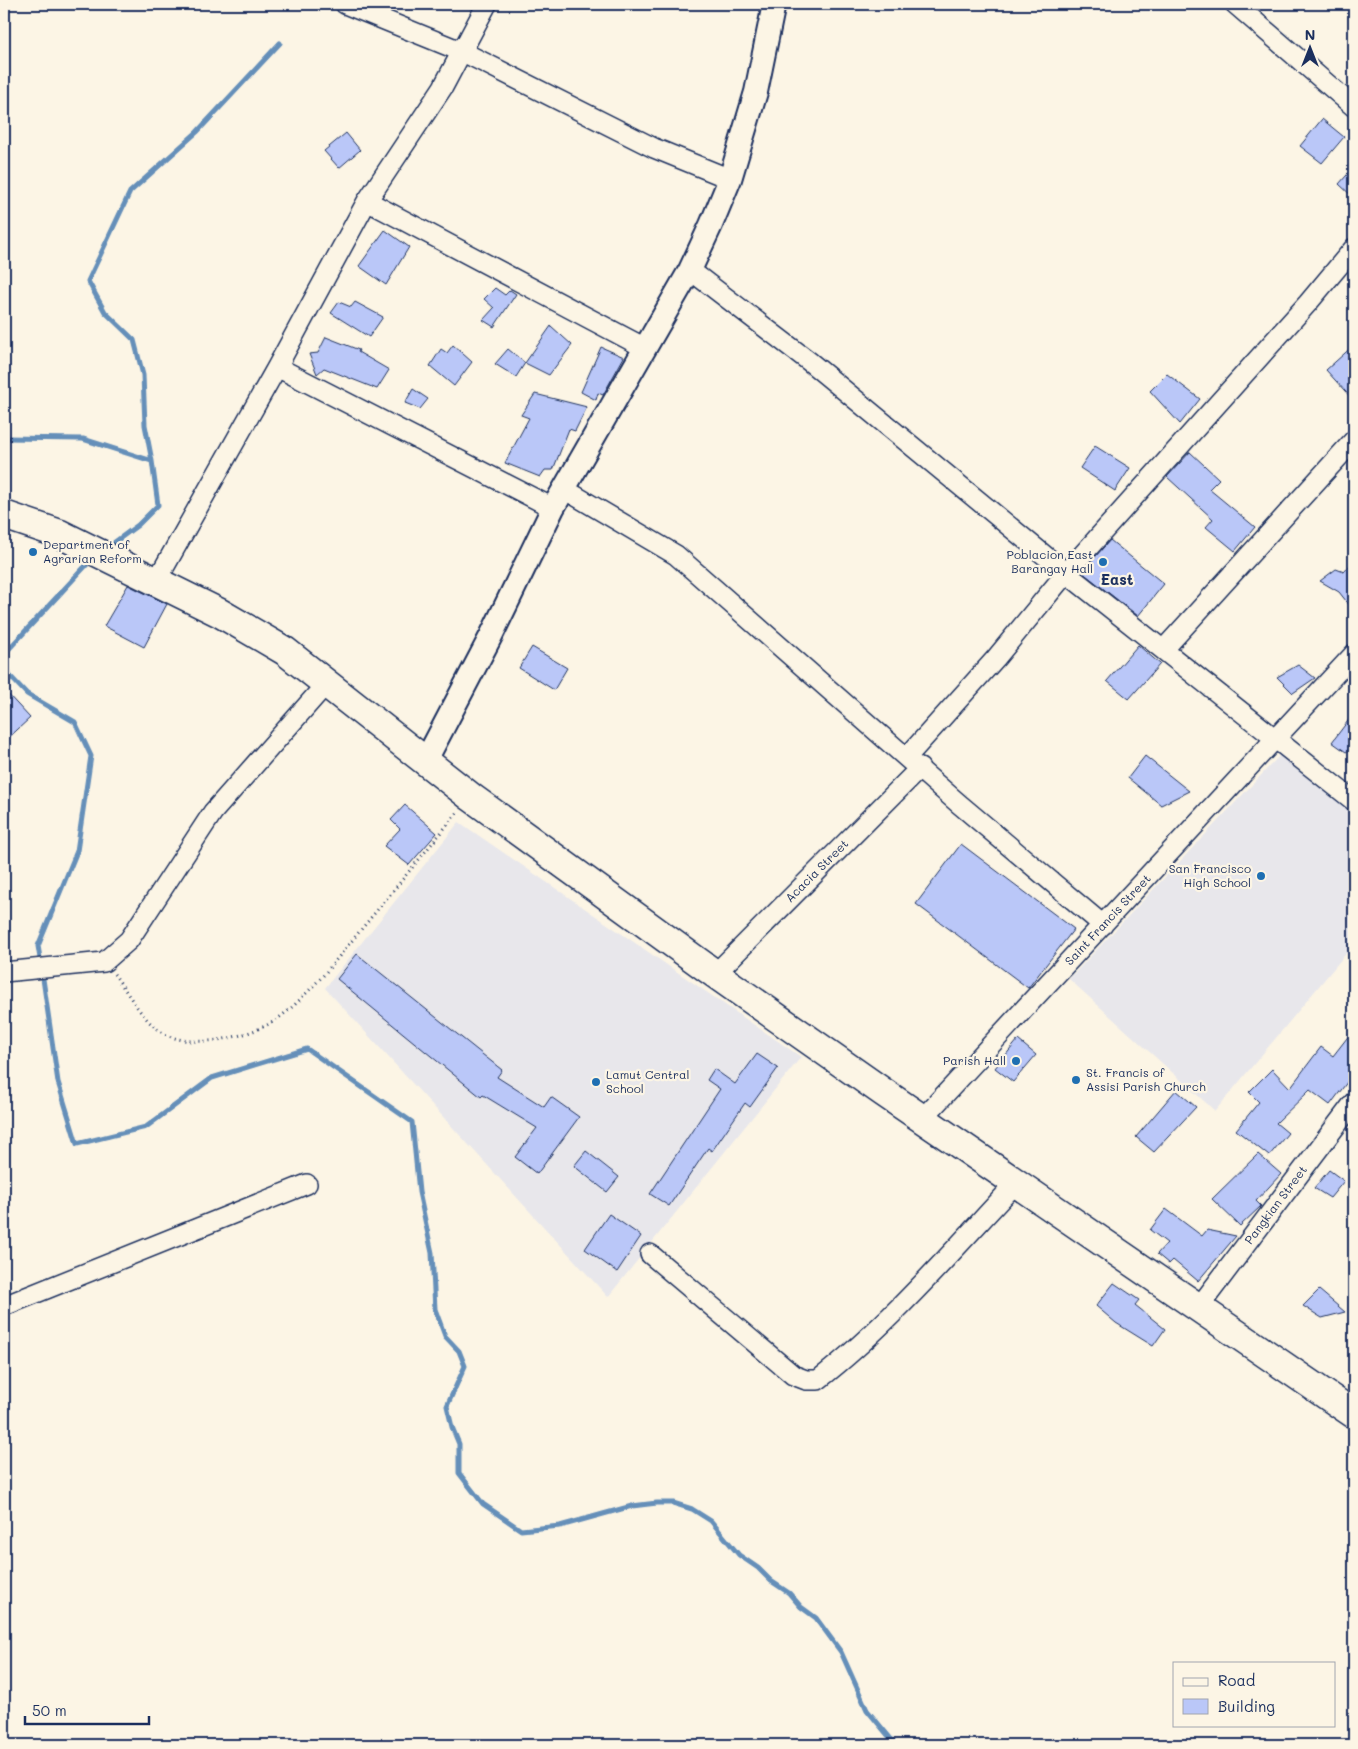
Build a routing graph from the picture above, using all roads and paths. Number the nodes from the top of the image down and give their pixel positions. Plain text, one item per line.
1 (345, 4) edge
2 (487, 4) edge
3 (774, 4) edge
4 (1235, 4) edge
5 (463, 52) junction
6 (1354, 107) edge
7 (730, 179) junction
8 (367, 201) junction
9 (1354, 248) edge
10 (690, 270) junction
11 (645, 348) junction
12 (277, 367) junction
13 (1354, 440) edge
14 (558, 498) junction
15 (4, 514) edge
16 (1066, 573) junction
17 (150, 579) junction
18 (1164, 649) junction
19 (1354, 654) edge
20 (326, 684) junction
21 (1275, 740) junction
22 (426, 760) junction
23 (914, 762) junction
24 (471, 797) junction
25 (1354, 802) edge
26 (1103, 925) junction
27 (104, 962) junction
28 (4, 972) edge
29 (715, 974) junction
30 (1354, 1102) edge
31 (922, 1119) junction
32 (1017, 1182) junction
33 (307, 1184) dead end
34 (650, 1254) dead end
35 (4, 1306) edge
36 (1199, 1307) junction
37 (1354, 1414) edge

1 - 5 street
2 - 5 street
3 - 7 street
4 - 6 street
5 - 7 street
5 - 8 street
7 - 10 street
8 - 11 street
8 - 12 street
9 - 16 street, Acacia Street
10 - 11 street
10 - 16 street
11 - 14 street
12 - 14 street
12 - 17 street
13 - 18 street
14 - 22 street
14 - 23 street
15 - 17 main road
16 - 18 street
16 - 23 street, Acacia Street
17 - 20 main road
18 - 21 street
19 - 21 street, Saint Francis Street
20 - 22 main road
20 - 27 street
21 - 25 street
21 - 26 street, Saint Francis Street
22 - 24 main road
23 - 26 street
23 - 29 street, Acacia Street
24 - 27 path
24 - 29 main road
26 - 31 street, Saint Francis Street
27 - 28 street
29 - 31 main road
30 - 36 street, Pangkian Street
31 - 32 main road
32 - 34 street
32 - 36 main road
33 - 35 street
36 - 37 main road

